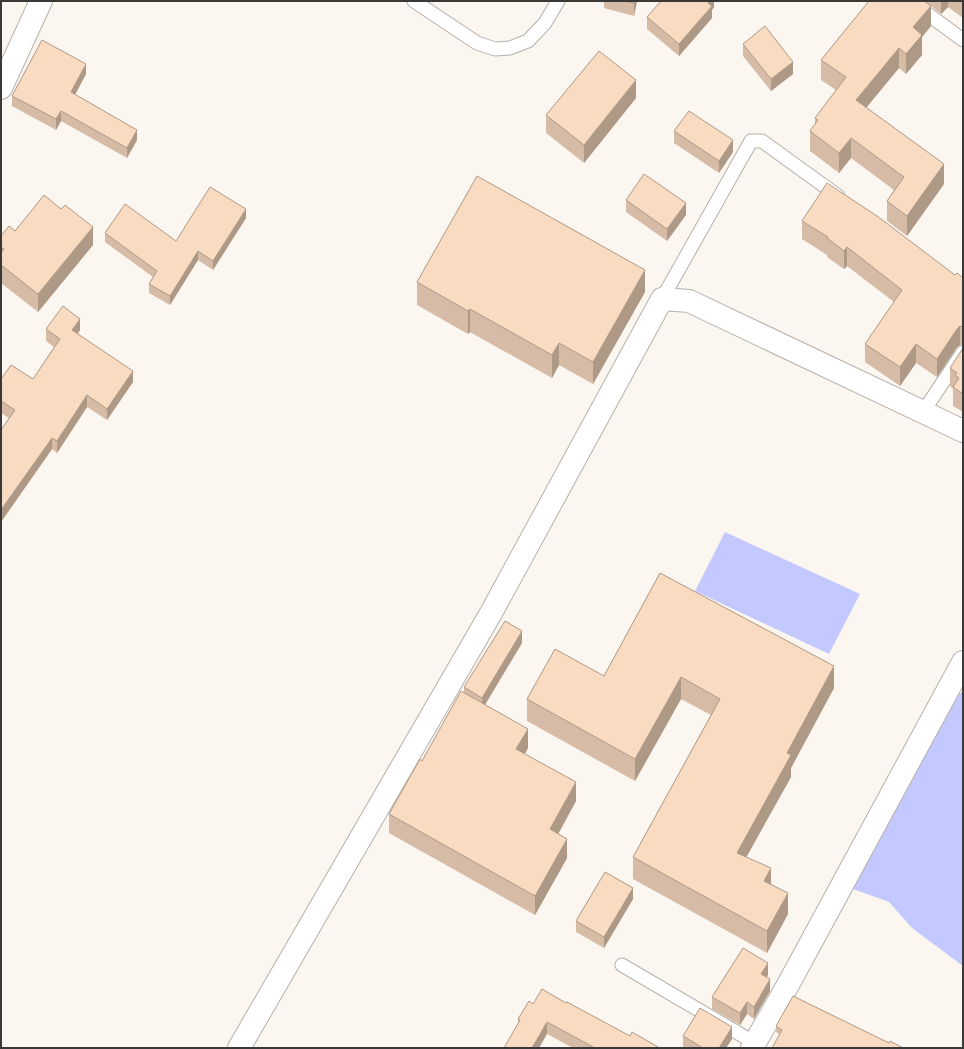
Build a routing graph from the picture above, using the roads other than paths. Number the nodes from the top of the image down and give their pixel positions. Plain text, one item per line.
1 (41, 1) edge
2 (558, 1) edge
3 (910, 1) edge
4 (421, 3) edge
5 (963, 40) edge
6 (1, 88) edge
7 (850, 204) edge
8 (662, 299) junction
9 (963, 352) edge
10 (923, 412) junction
11 (963, 431) edge
12 (963, 662) edge
13 (622, 965) dead end
14 (754, 1046) edge
15 (239, 1048) edge

1 - 6 street
2 - 4 lane
3 - 5 lane
7 - 8 lane
8 - 10 street
8 - 15 street
9 - 10 lane
10 - 11 street
12 - 14 street
13 - 14 lane

